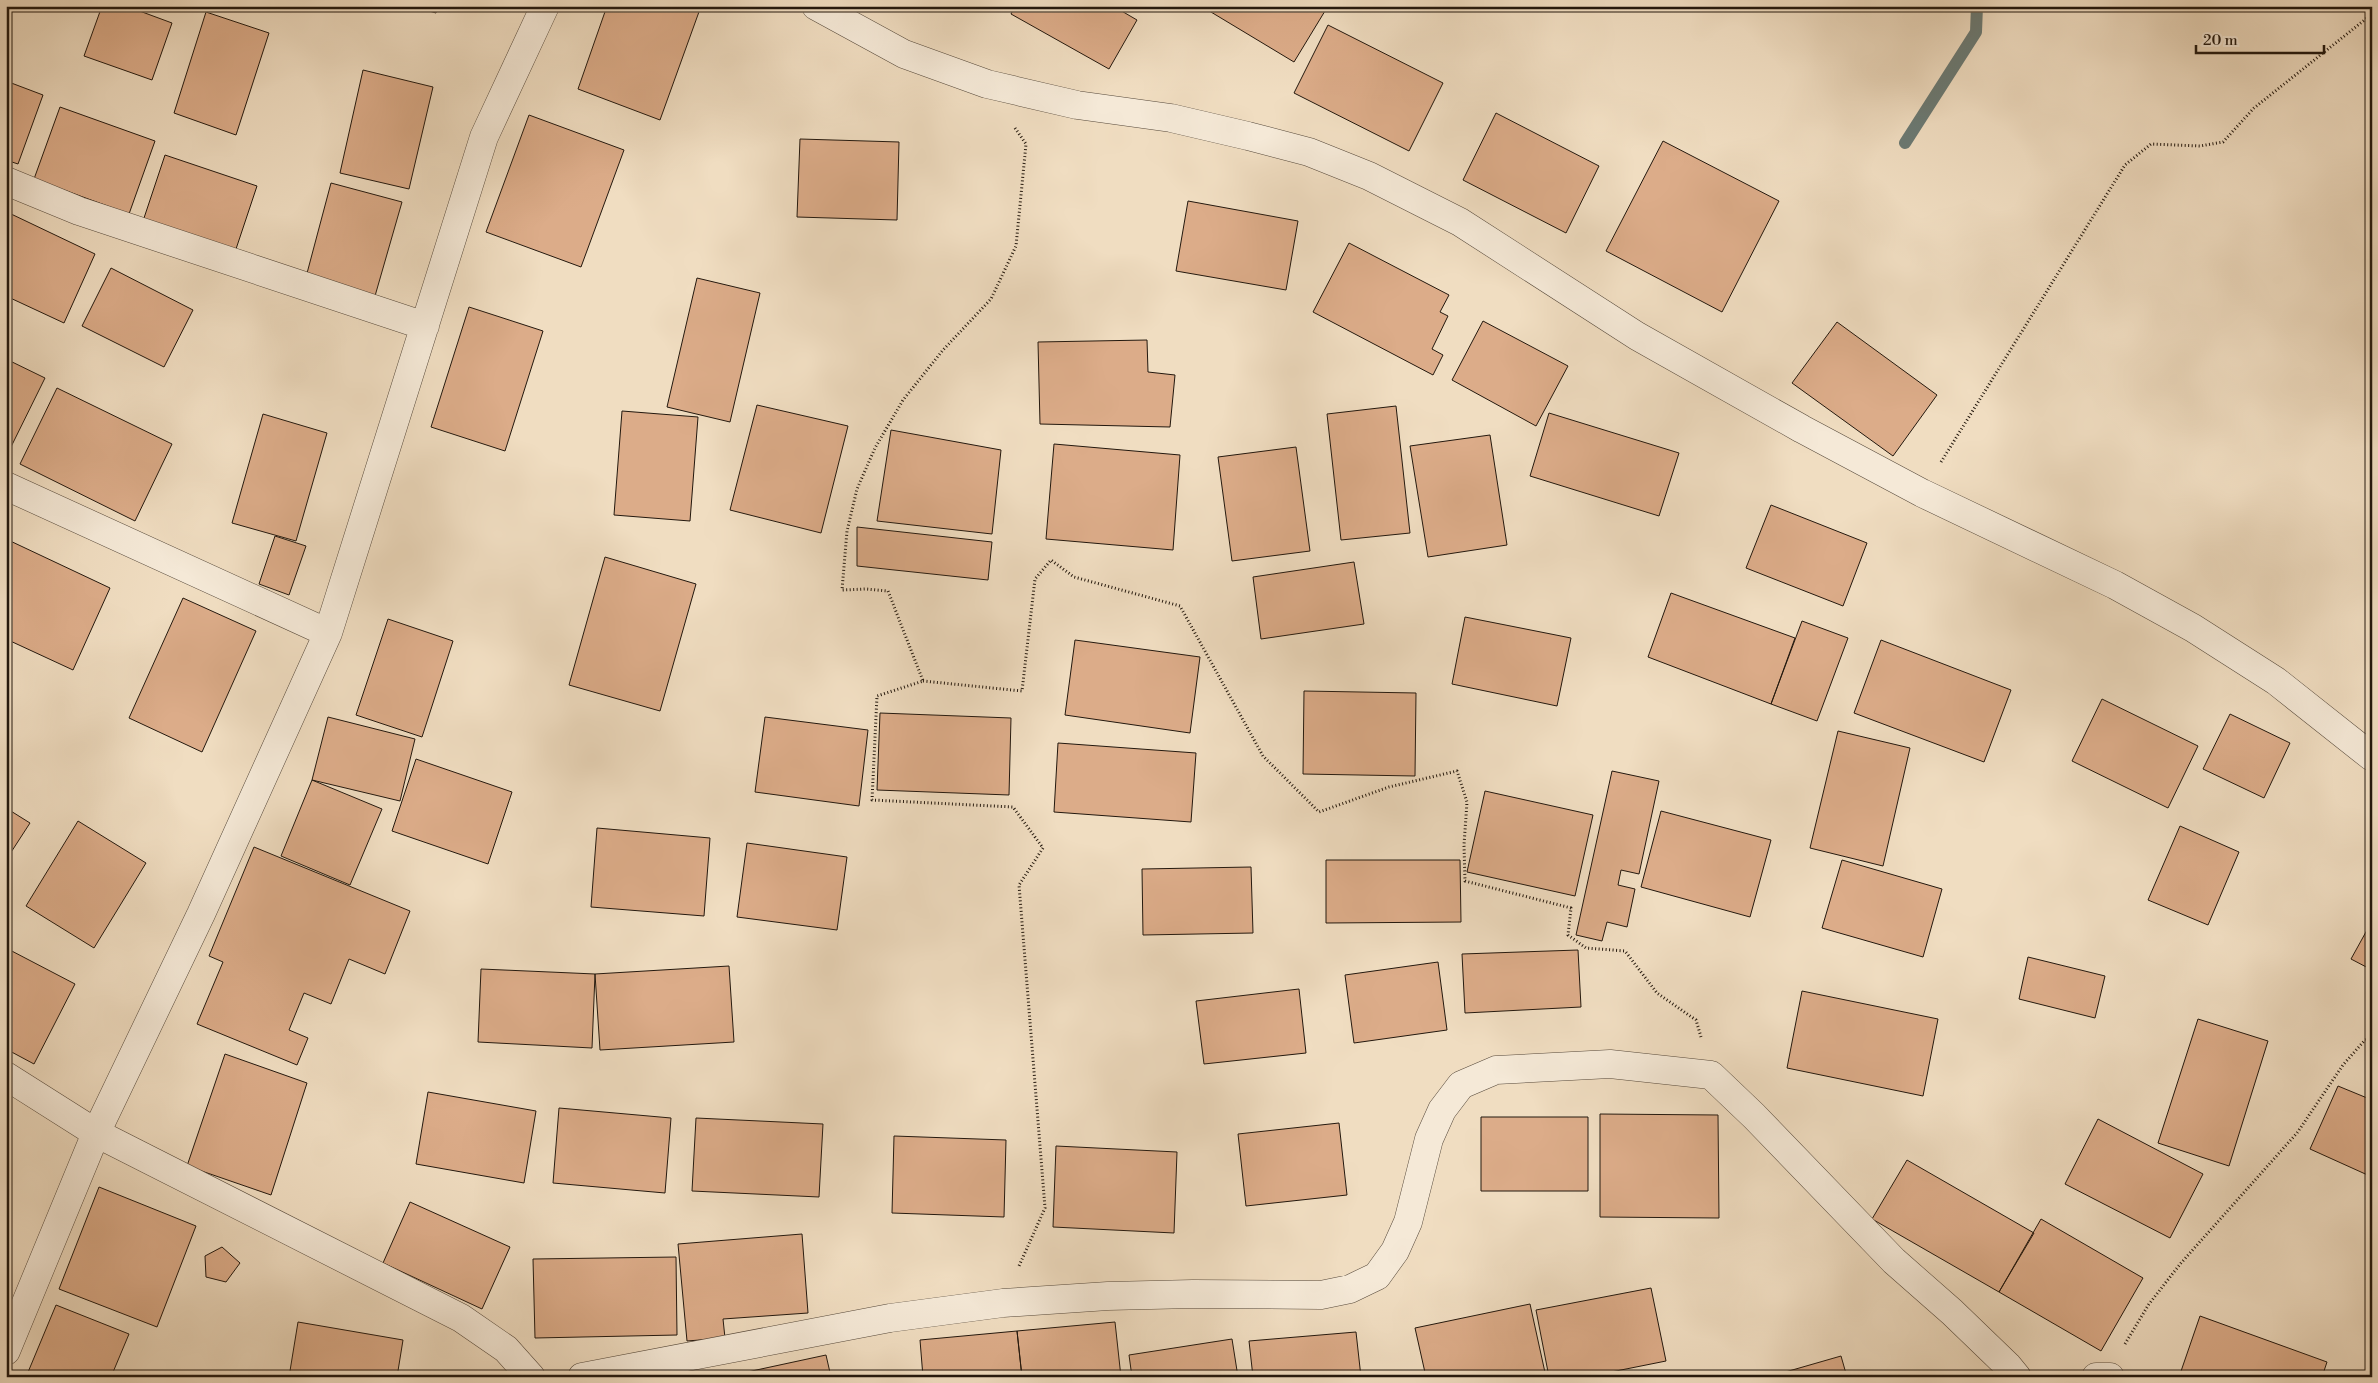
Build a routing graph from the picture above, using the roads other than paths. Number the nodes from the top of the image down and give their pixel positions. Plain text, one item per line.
1 (545, 6) edge
2 (816, 6) edge
3 (6, 181) edge
4 (425, 326) junction
5 (6, 486) edge
6 (328, 633) junction
7 (2372, 757) edge
8 (6, 1076) edge
9 (96, 1134) junction
10 (6, 1351) edge
11 (531, 1377) edge
12 (582, 1377) edge
13 (2017, 1377) edge

1 - 4 street
2 - 7 street
3 - 4 street
4 - 6 street
5 - 6 street
6 - 9 street
8 - 9 street
9 - 10 street
9 - 11 street
12 - 13 street

